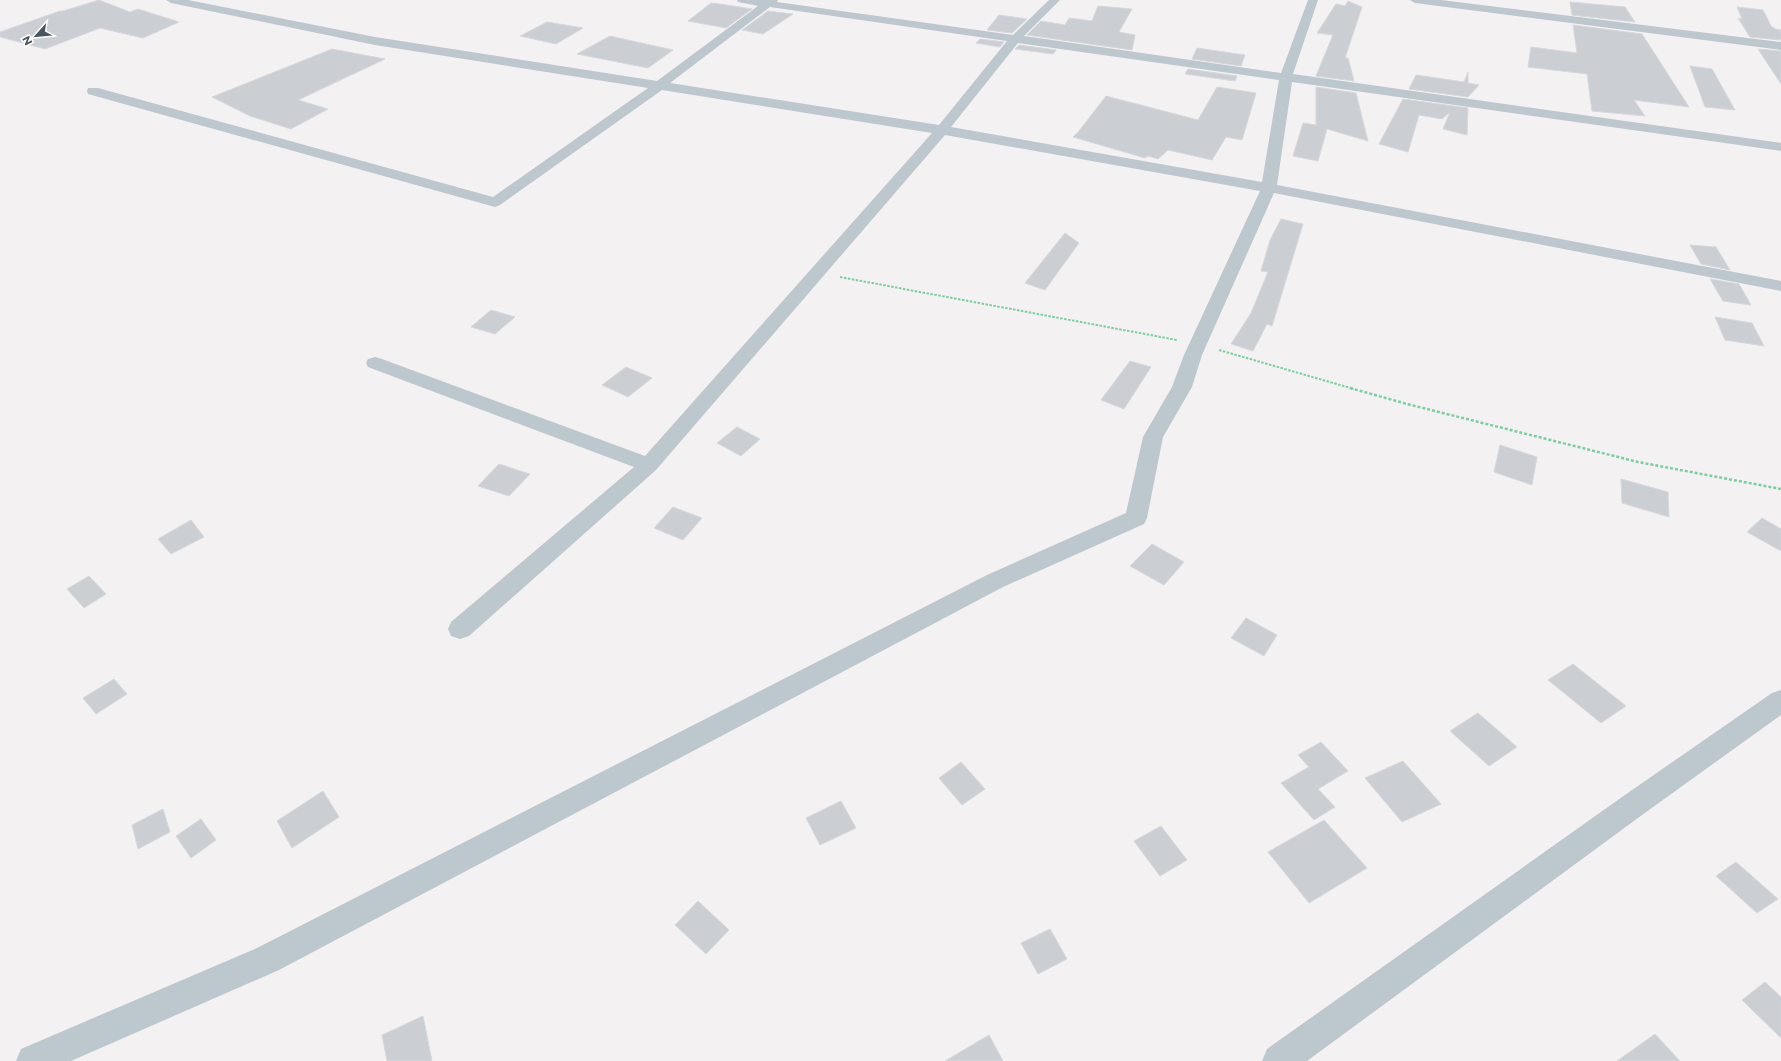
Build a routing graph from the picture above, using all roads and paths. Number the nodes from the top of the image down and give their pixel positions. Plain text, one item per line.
1 (171, 0) edge
2 (742, 0) edge
3 (1054, 0) edge
4 (1313, 0) edge
5 (1415, 0) edge
6 (770, 2) edge
7 (1015, 38) junction
8 (1781, 46) edge
9 (1286, 77) junction
10 (660, 85) junction
11 (93, 90) dead end
12 (942, 130) junction
13 (1781, 147) edge
14 (1269, 188) junction
15 (817, 273) junction
16 (1781, 286) edge
17 (1198, 344) junction
18 (375, 363) dead end
19 (649, 465) junction
20 (1781, 489) edge
21 (460, 629) dead end
22 (1781, 701) edge
23 (33, 1061) edge
24 (1279, 1061) edge

1 - 10 street
2 - 6 street
3 - 7 street
4 - 9 street
5 - 8 street
6 - 7 street
6 - 10 street
7 - 9 street
7 - 12 street
9 - 13 street
9 - 14 street
10 - 11 street
10 - 12 street
12 - 14 street
12 - 15 street
14 - 16 street
14 - 17 street
15 - 17 path
15 - 19 street
17 - 20 path
17 - 23 street
18 - 19 street
19 - 21 street
22 - 24 street

